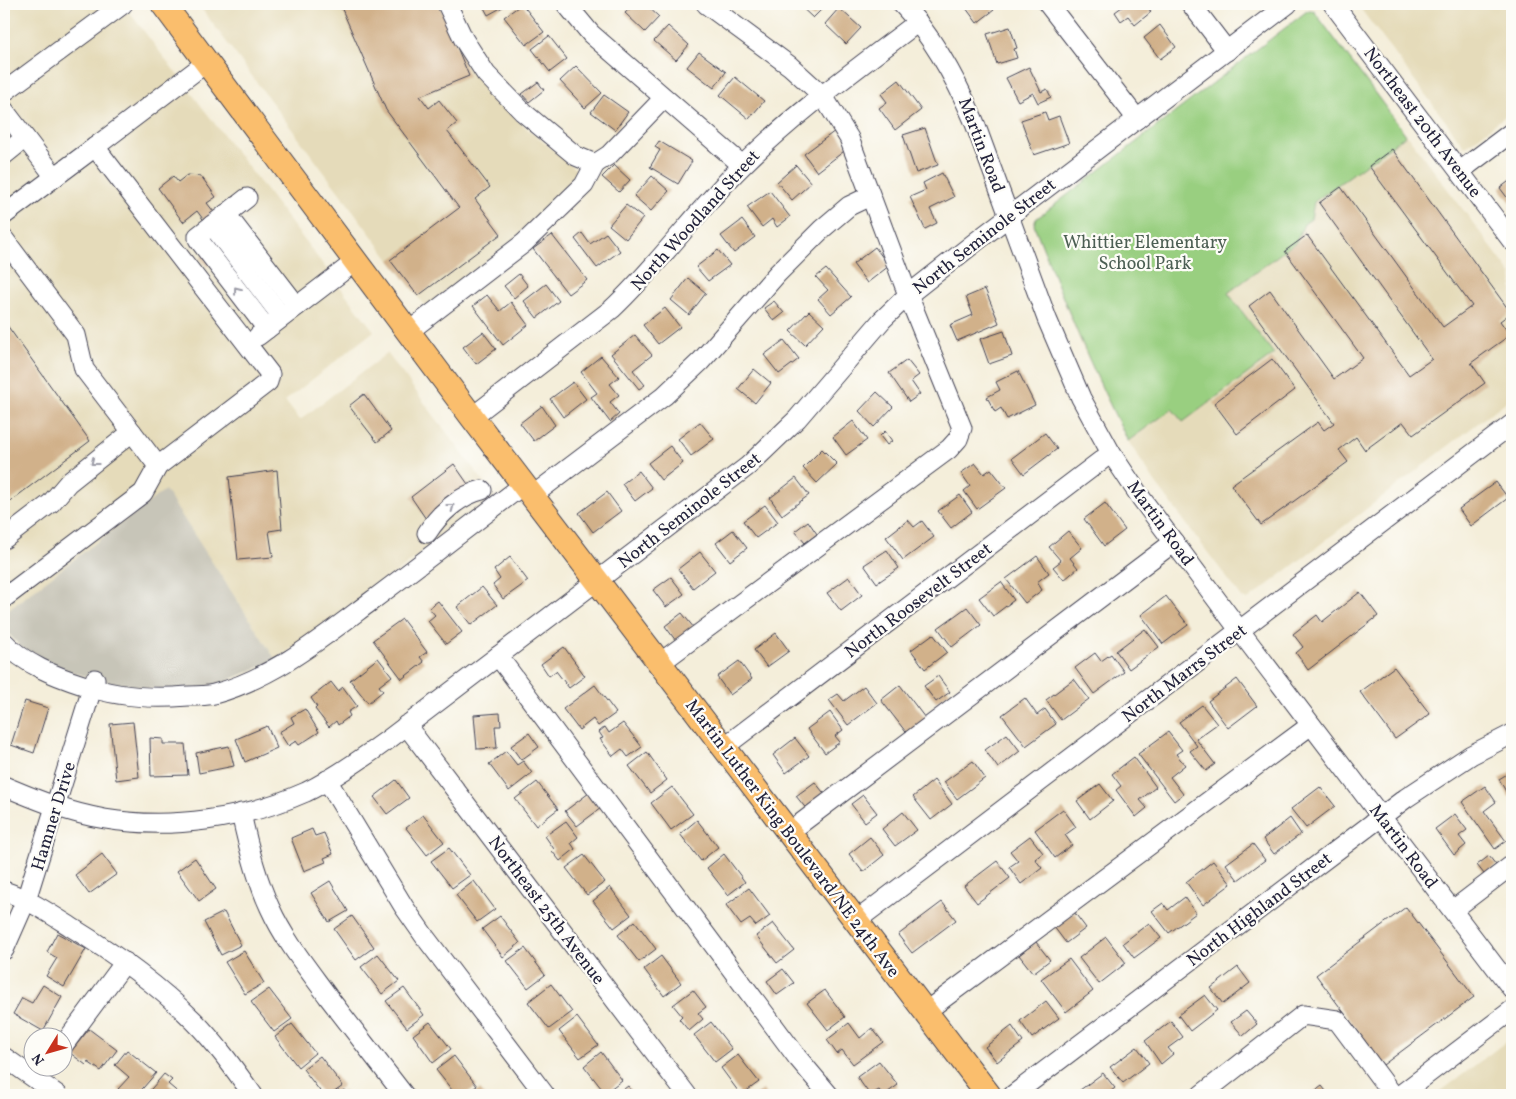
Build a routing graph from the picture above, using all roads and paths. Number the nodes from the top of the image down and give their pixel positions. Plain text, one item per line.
1 (123, 4) edge
2 (447, 4) edge
3 (566, 4) edge
4 (706, 4) edge
5 (902, 4) edge
6 (1048, 4) edge
7 (1191, 4) edge
8 (1288, 4) edge
9 (1334, 4) edge
10 (168, 6) edge
11 (918, 22) junction
12 (1227, 51) junction
13 (207, 62) junction
14 (4, 92) edge
15 (822, 96) junction
16 (664, 98) junction
17 (4, 110) edge
18 (1137, 120) junction
19 (1512, 132) edge
20 (25, 138) junction
21 (95, 147) junction
22 (4, 155) edge
23 (595, 164) junction
24 (742, 165) junction
25 (1460, 171) junction
26 (55, 177) junction
27 (870, 196) junction
28 (246, 198) dead end
29 (4, 215) edge
30 (1009, 216) junction
31 (219, 220) junction
32 (4, 239) edge
33 (1512, 241) edge
34 (356, 261) junction
35 (908, 295) junction
36 (289, 312) junction
37 (267, 329) junction
38 (408, 332) junction
39 (247, 344) junction
40 (472, 418) junction
41 (1512, 424) edge
42 (132, 432) junction
43 (1111, 453) junction
44 (158, 466) junction
45 (482, 490) dead end
46 (528, 491) junction
47 (427, 533) dead end
48 (4, 539) edge
49 (1174, 542) junction
50 (597, 582) junction
51 (4, 598) edge
52 (1240, 631) junction
53 (4, 642) edge
54 (498, 656) junction
55 (660, 664) junction
56 (94, 684) junction
57 (1311, 724) junction
58 (406, 725) junction
59 (1512, 734) edge
60 (724, 747) junction
61 (327, 780) junction
62 (4, 786) edge
63 (56, 807) junction
64 (241, 813) junction
65 (1382, 816) junction
66 (788, 833) junction
67 (1512, 865) edge
68 (4, 891) edge
69 (26, 900) junction
70 (1453, 910) junction
71 (856, 921) junction
72 (4, 950) edge
73 (125, 962) junction
74 (1512, 989) edge
75 (1512, 1010) edge
76 (925, 1012) junction
77 (72, 1034) edge
78 (4, 1057) edge
79 (22, 1064) edge
80 (45, 1076) edge
81 (58, 1095) edge
82 (253, 1095) edge
83 (404, 1095) edge
84 (545, 1095) edge
85 (687, 1095) edge
86 (829, 1095) edge
87 (989, 1095) edge
88 (1013, 1095) edge
89 (1202, 1095) edge
90 (1393, 1095) edge
91 (1400, 1095) edge

1 - 14 street
2 - 23 street
3 - 16 street
4 - 15 street
5 - 11 street, Martin Road
6 - 18 street
7 - 12 street
8 - 12 street, North Seminole Street
9 - 25 street, Northeast 20th Avenue
10 - 13 main road, Martin Luther King Boulevard/NE 24th Ave
11 - 15 street, North Woodland Street
11 - 30 street, Martin Road
12 - 18 street, North Seminole Street
13 - 21 street
13 - 34 main road, Martin Luther King Boulevard/NE 24th Ave
15 - 24 street, North Woodland Street
15 - 27 street
16 - 23 street
16 - 24 street
17 - 20 street
18 - 30 street, North Seminole Street
19 - 25 street
20 - 22 street
20 - 26 street
21 - 26 street
21 - 39 street
23 - 38 street
24 - 40 street, North Woodland Street
25 - 33 street, Northeast 20th Avenue
26 - 29 street
27 - 35 street
27 - 46 street
28 - 31 street
30 - 35 street, North Seminole Street
30 - 43 street, Martin Road
31 - 36 street
37 -> 31 street
32 - 42 street
34 - 36 street
34 - 38 main road, Martin Luther King Boulevard/NE 24th Ave
35 - 50 street, North Seminole Street
35 - 55 street
36 - 37 street
37 - 39 street
38 - 40 main road, Martin Luther King Boulevard/NE 24th Ave
39 - 44 street
40 - 46 main road, Martin Luther King Boulevard/NE 24th Ave
41 - 52 street, North Marrs Street
42 - 44 street
42 -> 48 street
43 - 49 street, Martin Road
43 - 60 street, North Roosevelt Street
44 - 51 street
47 -> 45 street
46 - 50 main road, Martin Luther King Boulevard/NE 24th Ave
46 - 56 street
49 - 52 street, Martin Road
49 - 66 street
50 - 54 street, North Seminole Street
50 - 55 main road, Martin Luther King Boulevard/NE 24th Ave
52 - 57 street, Martin Road
52 - 71 street, North Marrs Street
53 - 56 street
54 - 58 street, North Seminole Street
54 - 86 street
55 - 60 main road, Martin Luther King Boulevard/NE 24th Ave
56 - 63 street, Hamner Drive
57 - 65 street, Martin Road
57 - 76 street
58 - 61 street, North Seminole Street
58 - 85 street, Northeast 25th Avenue
59 - 65 street, North Highland Street
60 - 66 main road, Martin Luther King Boulevard/NE 24th Ave
61 - 64 street, North Seminole Street
61 - 84 street
62 - 63 street, North Seminole Street
63 - 64 street, North Seminole Street
63 - 69 street, Hamner Drive
64 - 83 street
65 - 70 street, Martin Road
65 - 88 street, North Highland Street
66 - 71 main road, Martin Luther King Boulevard/NE 24th Ave
67 - 70 street
68 - 69 street
69 - 72 street, Hamner Drive
69 - 73 street
70 - 74 street, Martin Road
71 - 76 main road, Martin Luther King Boulevard/NE 24th Ave
73 - 77 street
73 - 82 street
75 - 91 street
76 - 87 main road, Martin Luther King Boulevard/NE 24th Ave
78 - 79 street
80 - 81 street
89 - 90 street

